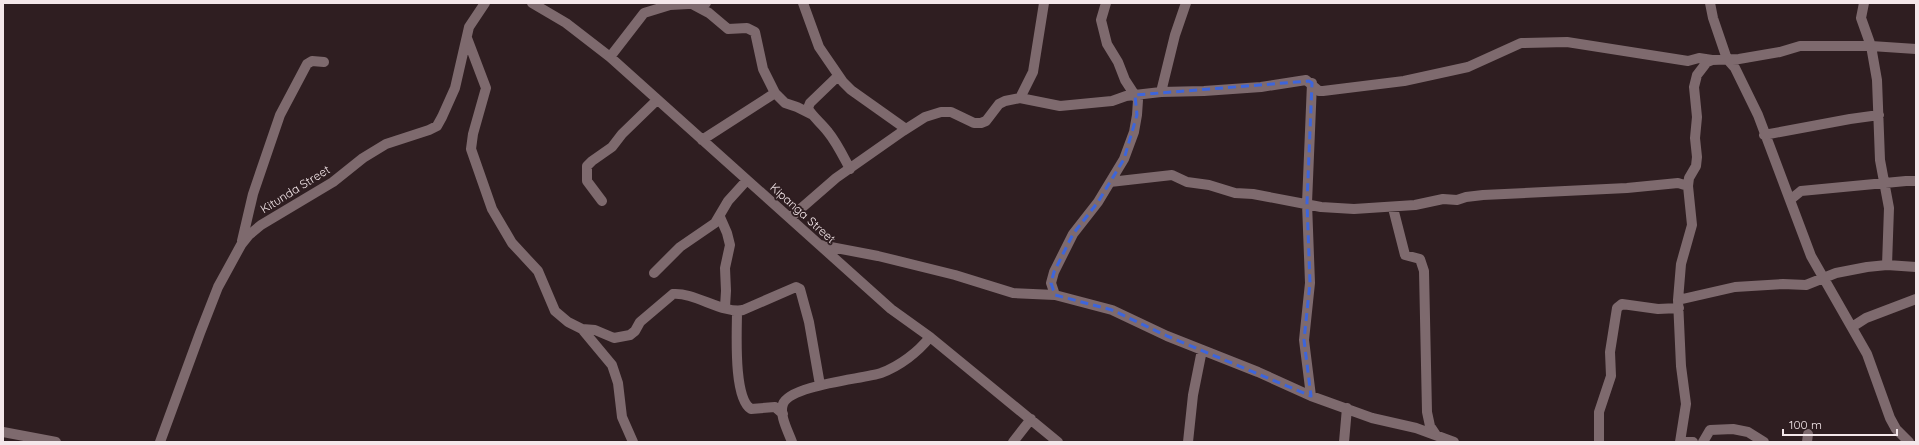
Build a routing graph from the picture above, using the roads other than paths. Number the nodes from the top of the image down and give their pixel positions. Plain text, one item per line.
1 (485, 3) edge
2 (532, 3) edge
3 (644, 3) edge
4 (706, 3) edge
5 (803, 3) edge
6 (1044, 3) edge
7 (1106, 3) edge
8 (1186, 3) edge
9 (1710, 3) edge
10 (1864, 3) edge
11 (694, 5) junction
12 (641, 15) junction
13 (467, 38) junction
14 (1871, 46) junction
15 (1916, 49) edge
16 (610, 57) junction
17 (1728, 59) junction
18 (1712, 60) junction
19 (324, 62) dead end
20 (838, 76) junction
21 (1312, 83) junction
22 (1161, 92) junction
23 (775, 93) junction
24 (1135, 95) junction
25 (1020, 98) junction
26 (657, 100) junction
27 (811, 114) junction
28 (1879, 116) junction
29 (906, 129) junction
30 (1764, 135) junction
31 (702, 140) junction
32 (850, 169) junction
33 (747, 180) junction
34 (1916, 181) edge
35 (1110, 182) junction
36 (1885, 183) junction
37 (1688, 186) junction
38 (1790, 200) junction
39 (602, 201) dead end
40 (1307, 203) junction
41 (1393, 208) junction
42 (720, 217) junction
43 (790, 218) junction
44 (241, 245) junction
45 (818, 245) junction
46 (1887, 265) junction
47 (1916, 267) edge
48 (654, 273) dead end
49 (1824, 276) junction
50 (1055, 295) junction
51 (1916, 299) edge
52 (1678, 304) junction
53 (725, 307) junction
54 (737, 311) junction
55 (1852, 327) junction
56 (582, 330) junction
57 (930, 337) junction
58 (1202, 350) junction
59 (820, 385) junction
60 (1311, 396) junction
61 (1347, 408) junction
62 (783, 414) junction
63 (1031, 419) junction
64 (3, 432) edge
65 (1436, 435) junction
66 (1911, 440) edge
67 (56, 442) edge
68 (160, 442) edge
69 (633, 442) edge
70 (792, 442) edge
71 (1014, 442) edge
72 (1058, 442) edge
73 (1188, 442) edge
74 (1344, 442) edge
75 (1454, 442) edge
76 (1599, 442) edge
77 (1680, 442) edge
78 (1686, 442) edge
79 (1693, 442) edge
80 (1703, 442) edge
81 (1764, 442) edge

1 - 13 street, Kitunda Street
2 - 16 street, Kipanga Street
3 - 12 street
4 - 11 street
5 - 20 street
6 - 25 street
7 - 24 street
8 - 22 street
9 - 17 street
10 - 14 street
11 - 12 street
11 - 23 street
12 - 16 street
13 - 44 street, Kitunda Street
13 - 56 street
14 - 15 street
14 - 17 street
14 - 28 street
16 - 26 street, Kipanga Street
17 - 18 street
17 - 30 street
18 - 21 street
18 - 37 street
19 - 44 street
20 - 27 street
20 - 29 street
21 - 22 street
21 - 40 street
22 - 24 street
23 - 27 street
23 - 31 street
24 - 25 street
24 - 35 street
25 - 29 street
26 - 31 street, Kipanga Street
26 - 39 street
27 - 32 street
28 - 30 street
28 - 36 street
29 - 32 street
30 - 38 street
31 - 33 street, Kipanga Street
32 - 43 street
33 - 42 street
33 - 43 street, Kipanga Street
34 - 36 street
35 - 40 street
35 - 50 street
36 - 38 street
36 - 46 street
37 - 41 street
37 - 52 street
38 - 49 street
40 - 41 street
40 - 60 street
41 - 65 street
42 - 48 street
42 - 53 street
43 - 45 street, Kipanga Street
44 - 68 street, Kitunda Street
45 - 50 street
45 - 57 street, Kipanga Street
46 - 47 street
46 - 49 street
49 - 52 street
49 - 55 street
50 - 58 street
51 - 55 street
52 - 76 street
52 - 77 street
53 - 54 street
53 - 56 street
54 - 59 street
54 - 62 street
55 - 66 street
56 - 69 street
57 - 59 street
57 - 63 street, Kipanga Street
58 - 60 street
58 - 73 street
59 - 62 street
60 - 61 street
61 - 65 street
61 - 74 street
62 - 70 street
63 - 71 street
63 - 72 street, Kipanga Street
64 - 67 street
65 - 75 street
78 - 79 street
80 - 81 street

